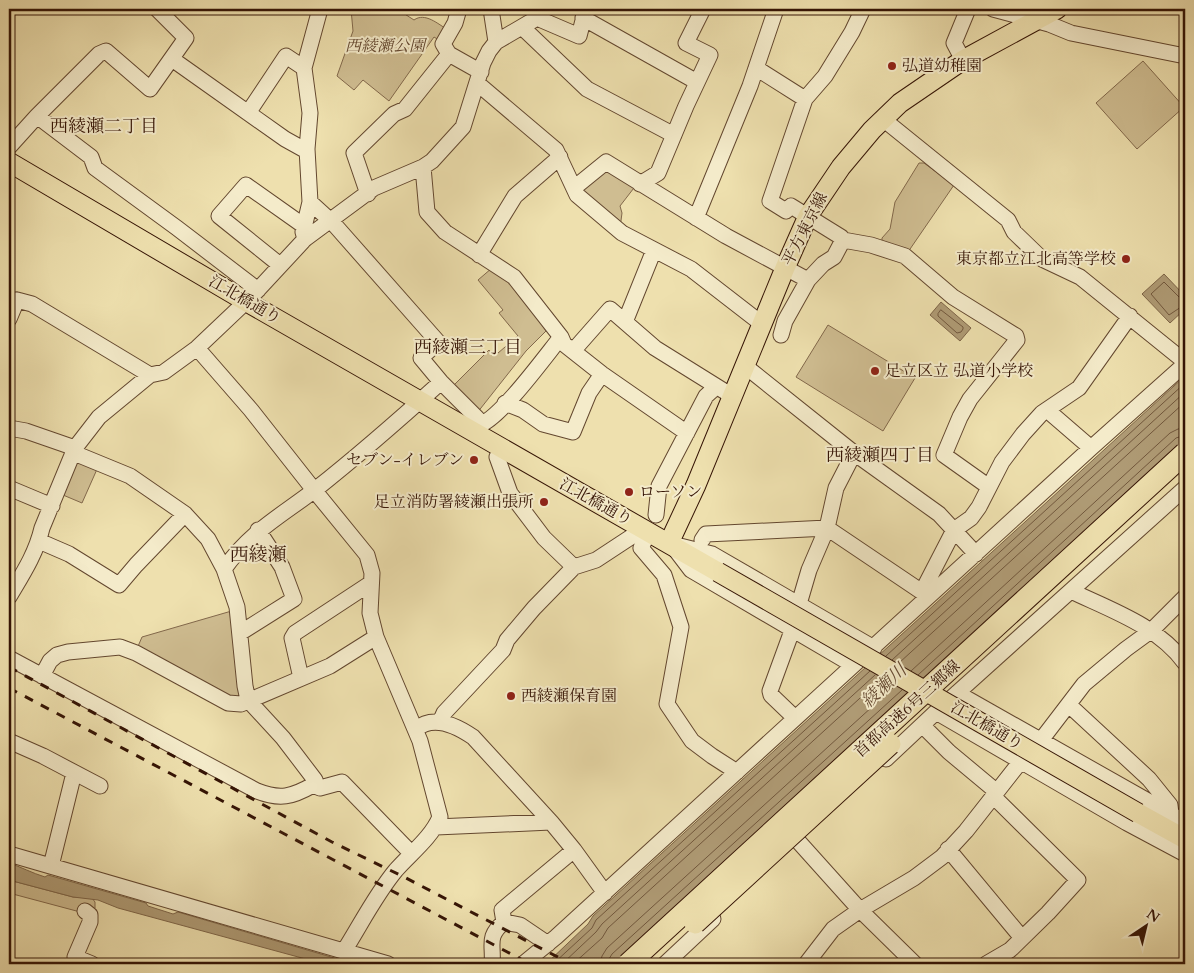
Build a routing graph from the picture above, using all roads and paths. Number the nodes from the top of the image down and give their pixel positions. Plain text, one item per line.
1 (157, 9) edge
2 (320, 9) edge
3 (459, 9) edge
4 (491, 9) edge
5 (703, 9) edge
6 (776, 9) edge
7 (864, 9) edge
8 (968, 9) edge
9 (993, 9) edge
10 (1057, 9) edge
11 (540, 14) edge
12 (584, 14) edge
13 (1036, 20) junction
14 (523, 28) junction
15 (496, 42) junction
16 (449, 54) junction
17 (1185, 56) edge
18 (172, 59) junction
19 (963, 60) junction
20 (304, 68) junction
21 (756, 68) junction
22 (479, 77) junction
23 (697, 82) junction
24 (805, 99) junction
25 (248, 113) junction
26 (37, 116) junction
27 (883, 120) junction
28 (674, 135) junction
29 (9, 147) edge
30 (307, 149) junction
31 (560, 157) junction
32 (9, 162) edge
33 (423, 167) junction
34 (640, 184) junction
35 (574, 188) junction
36 (368, 194) junction
37 (310, 202) junction
38 (808, 216) junction
39 (696, 218) junction
40 (329, 220) junction
41 (305, 232) junction
42 (843, 240) junction
43 (654, 250) junction
44 (479, 255) junction
45 (280, 265) junction
46 (785, 268) junction
47 (808, 280) junction
48 (252, 296) junction
49 (13, 300) edge
50 (1130, 316) junction
51 (9, 319) edge
52 (625, 322) junction
53 (762, 324) junction
54 (780, 335) dead end
55 (561, 337) junction
56 (197, 348) junction
57 (573, 351) junction
58 (1185, 360) edge
59 (1185, 364) edge
60 (745, 366) junction
61 (602, 374) junction
62 (150, 375) junction
63 (441, 382) junction
64 (716, 387) junction
65 (732, 396) junction
66 (420, 401) junction
67 (505, 403) junction
68 (1047, 410) junction
69 (9, 428) edge
70 (478, 429) junction
71 (687, 434) junction
72 (502, 448) junction
73 (1091, 448) junction
74 (75, 451) junction
75 (854, 453) junction
76 (1185, 453) edge
77 (1185, 474) edge
78 (989, 487) junction
79 (9, 488) edge
80 (1185, 488) edge
81 (314, 490) junction
82 (52, 506) junction
83 (185, 514) junction
84 (646, 527) junction
85 (827, 528) junction
86 (258, 530) junction
87 (954, 530) junction
88 (40, 534) junction
89 (702, 540) dead end
90 (669, 543) junction
91 (976, 554) junction
92 (574, 567) junction
93 (224, 569) junction
94 (371, 583) junction
95 (1071, 591) junction
96 (924, 595) junction
97 (9, 597) edge
98 (1185, 597) edge
99 (800, 604) junction
100 (792, 628) junction
101 (1152, 630) junction
102 (240, 633) junction
103 (850, 634) junction
104 (376, 637) junction
105 (874, 648) junction
106 (838, 655) junction
107 (9, 658) edge
108 (1185, 663) edge
109 (853, 665) junction
110 (42, 676) junction
111 (301, 678) junction
112 (957, 693) junction
113 (248, 700) junction
114 (1069, 705) junction
115 (936, 712) junction
116 (795, 718) junction
117 (440, 722) junction
118 (922, 725) junction
119 (416, 729) junction
120 (1040, 740) junction
121 (9, 741) edge
122 (1021, 761) junction
123 (737, 772) junction
124 (74, 773) junction
125 (313, 785) junction
126 (100, 786) dead end
127 (995, 794) junction
128 (1171, 814) junction
129 (552, 822) junction
130 (1185, 822) edge
131 (436, 827) junction
132 (1185, 839) edge
133 (798, 842) junction
134 (948, 849) junction
135 (574, 850) junction
136 (411, 853) junction
137 (9, 854) edge
138 (1185, 854) edge
139 (50, 866) junction
140 (604, 893) junction
141 (860, 910) junction
142 (85, 911) dead end
143 (504, 922) junction
144 (1022, 938) junction
145 (548, 944) junction
146 (344, 951) junction
147 (906, 961) edge
148 (661, 963) edge
149 (92, 964) edge
150 (388, 964) edge
151 (492, 964) edge
152 (523, 964) edge
153 (628, 964) edge
154 (639, 964) edge
155 (806, 964) edge
156 (986, 964) edge

1 - 18 street
2 - 20 street
3 - 16 street
4 - 15 street
5 - 23 street
6 - 21 street
7 - 24 street
8 - 19 street
9 - 13 street
10 - 13 main road, 平方東京線
11 - 12 street
11 - 14 street
12 - 23 street
13 - 17 street
13 - 19 main road, 平方東京線
14 - 15 street
14 - 28 street
15 - 22 street
16 - 22 street
16 - 36 street
18 - 25 street
18 - 26 street
19 - 27 main road, 平方東京線
20 - 25 street
20 - 30 street
21 - 24 street
21 - 39 street
22 - 31 street
22 - 33 street
23 - 28 street
24 - 38 street
25 - 30 street
26 - 29 street
26 - 48 street
27 - 38 main road, 平方東京線
27 - 50 street
28 - 34 street
30 - 37 street
31 - 35 street
31 - 44 street
32 - 48 main road, 江北橋通り
33 - 36 street
33 - 44 street
34 - 35 street
34 - 39 street
35 - 43 street
36 - 40 street
37 - 40 street
37 - 41 street
38 - 42 street
38 - 46 main road, 平方東京線
39 - 46 street
40 - 41 street
40 - 63 street
41 - 45 street
41 - 45 street
42 - 47 street
42 - 78 street
43 - 52 street
43 - 53 street
44 - 55 street
45 - 48 street
46 - 47 street
46 - 53 main road, 平方東京線
47 - 54 street
48 - 56 street
48 - 66 main road, 江北橋通り
49 - 51 street
49 - 62 street
50 - 58 street
50 - 68 street
52 - 57 street
52 - 64 street
53 - 60 main road, 平方東京線
55 - 57 street
55 - 67 street
56 - 62 street
56 - 81 street
57 - 61 street
59 - 73 street
60 - 65 main road, 平方東京線
60 - 75 street
61 - 67 street
61 - 71 street
62 - 74 street
63 - 66 street
63 - 70 street
64 - 65 street
64 - 71 street
65 - 90 main road, 平方東京線
66 - 70 main road, 江北橋通り
66 - 81 street
67 - 70 street
68 - 73 street
68 - 78 street
69 - 74 street
70 - 72 main road, 江北橋通り
71 - 84 street
72 - 84 main road, 江北橋通り
72 - 92 street
73 - 91 street
74 - 82 street
74 - 83 street
75 - 85 street
75 - 87 street
76 - 153 highway, 首都高速6号三郷線, bridge
77 - 148 highway, 首都高速6号三郷線, bridge
78 - 87 street
79 - 82 street
80 - 95 street
81 - 86 street
81 - 94 street
82 - 88 street
83 - 88 street
83 - 93 street
84 - 90 main road, 江北橋通り
84 - 92 street
84 - 123 street
85 - 89 street
85 - 96 street
85 - 99 street
86 - 93 street
86 - 102 street
87 - 91 street
87 - 96 street
88 - 97 street
90 - 99 street
90 - 100 street
90 - 132 main road, 江北橋通り, bridge
91 - 96 street
92 - 117 street
93 - 102 street
94 - 104 street
94 - 111 street
95 - 101 street
95 - 112 street
96 - 105 street
98 - 101 street
99 - 103 street
100 - 106 street
100 - 116 street
101 - 108 street
101 - 114 street
102 - 113 street
103 - 105 street
103 - 106 street
104 - 111 street
104 - 119 street
105 - 109 street
106 - 109 street
107 - 110 street
109 - 116 street
110 - 113 street
110 - 125 street
111 - 113 street
112 - 115 street
112 - 120 street
113 - 125 street
114 - 120 street
114 - 128 street
115 - 118 street
115 - 122 street
116 - 123 street
117 - 119 street
117 - 129 street
118 - 127 street
118 - 133 street
119 - 131 street
120 - 122 street
120 - 128 street
121 - 124 street
122 - 127 street
122 - 138 street
123 - 140 street
124 - 126 street
124 - 139 street
125 - 136 street
127 - 134 street
127 - 144 street
128 - 130 street
129 - 131 street
129 - 135 street
131 - 136 street
133 - 141 street
133 - 148 street
134 - 141 street
134 - 144 street
135 - 140 street
135 - 143 street
136 - 146 street
137 - 139 street
139 - 146 street
140 - 145 street
141 - 147 street
141 - 155 street
142 - 149 street
143 - 145 street
143 - 151 street
144 - 156 street
145 - 152 street
146 - 150 street
148 - 154 street

